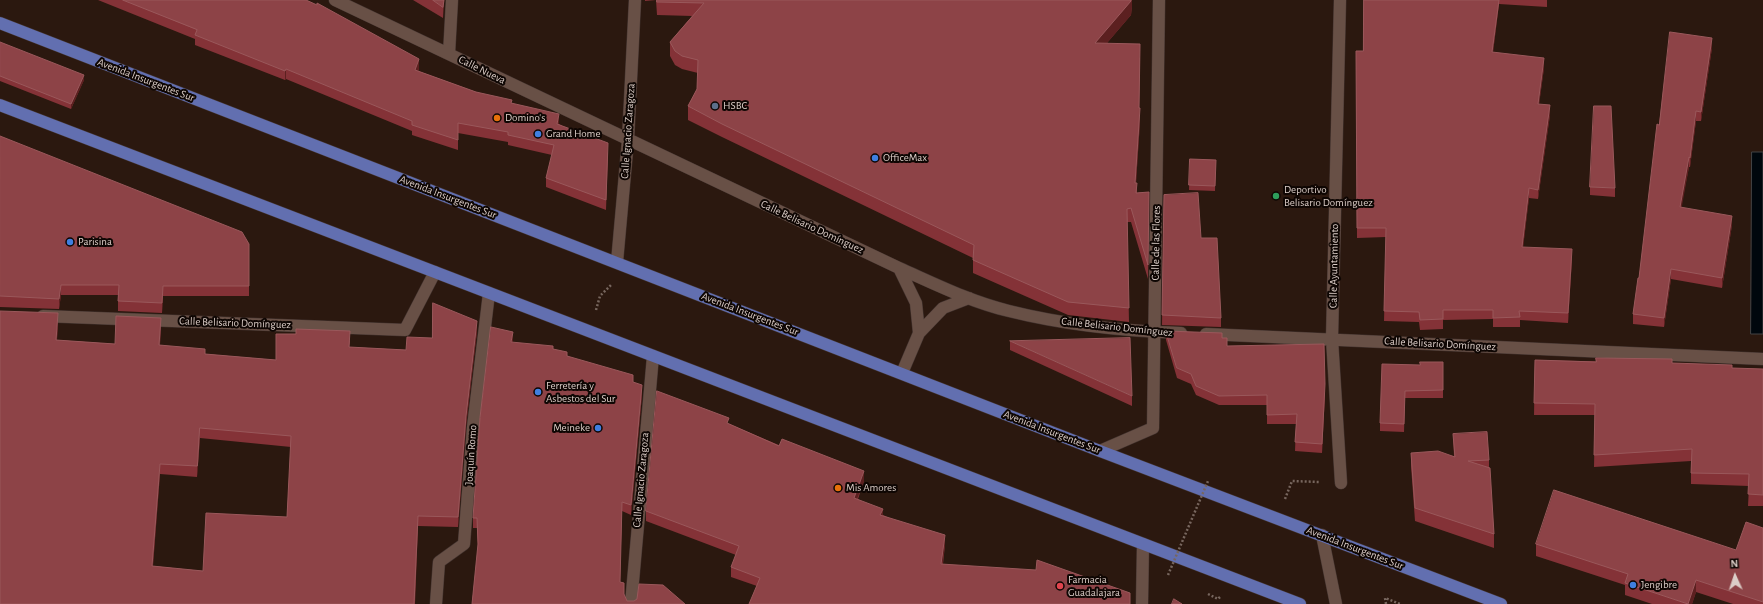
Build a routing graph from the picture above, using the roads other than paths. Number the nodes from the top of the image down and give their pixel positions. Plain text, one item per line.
1 (335, 0) edge
2 (452, 0) edge
3 (635, 0) edge
4 (1159, 0) edge
5 (1340, 0) edge
6 (0, 23) edge
7 (449, 54) junction
8 (0, 105) edge
9 (628, 140) junction
10 (617, 262) junction
11 (899, 268) junction
12 (435, 272) junction
13 (489, 293) junction
14 (969, 298) junction
15 (32, 315) edge
16 (1155, 332) junction
17 (919, 333) junction
18 (1332, 340) junction
19 (653, 356) junction
20 (1763, 359) edge
21 (902, 373) junction
22 (1100, 450) junction
23 (1341, 483) road end
24 (1322, 535) junction
25 (1143, 544) junction
26 (436, 604) edge
27 (631, 604) edge
28 (1142, 604) edge
29 (1300, 604) edge
30 (1336, 604) edge
31 (1501, 604) edge

1 - 7 street, Calle Nueva
2 - 7 street
3 - 9 street, Calle Ignacio Zaragoza
4 - 16 street, Calle de las Flores
5 - 18 street, Calle Ayuntamiento
6 - 10 main road, Avenida Insurgentes Sur
7 - 9 street, Calle Nueva
8 - 12 main road
9 - 10 street, Calle Ignacio Zaragoza
9 - 11 street, Calle Belisario Domínguez
10 - 21 main road, Avenida Insurgentes Sur
11 - 14 street, Calle Belisario Domínguez
11 - 17 street
12 - 13 main road
12 - 15 street, Calle Belisario Domínguez
13 - 19 main road
13 - 26 street, Joaquín Romo
14 - 16 street, Calle Belisario Domínguez
14 - 17 street
16 - 18 street, Calle Belisario Domínguez
16 - 22 street, Calle de las Flores
17 - 21 street
18 - 20 street, Calle Belisario Domínguez
18 - 23 street, Calle Ayuntamiento
19 - 25 main road
19 - 27 street, Calle Ignacio Zaragoza
21 - 22 main road, Avenida Insurgentes Sur
22 - 24 main road, Avenida Insurgentes Sur
24 - 30 street
24 - 31 main road, Avenida Insurgentes Sur
25 - 28 street
25 - 29 main road

